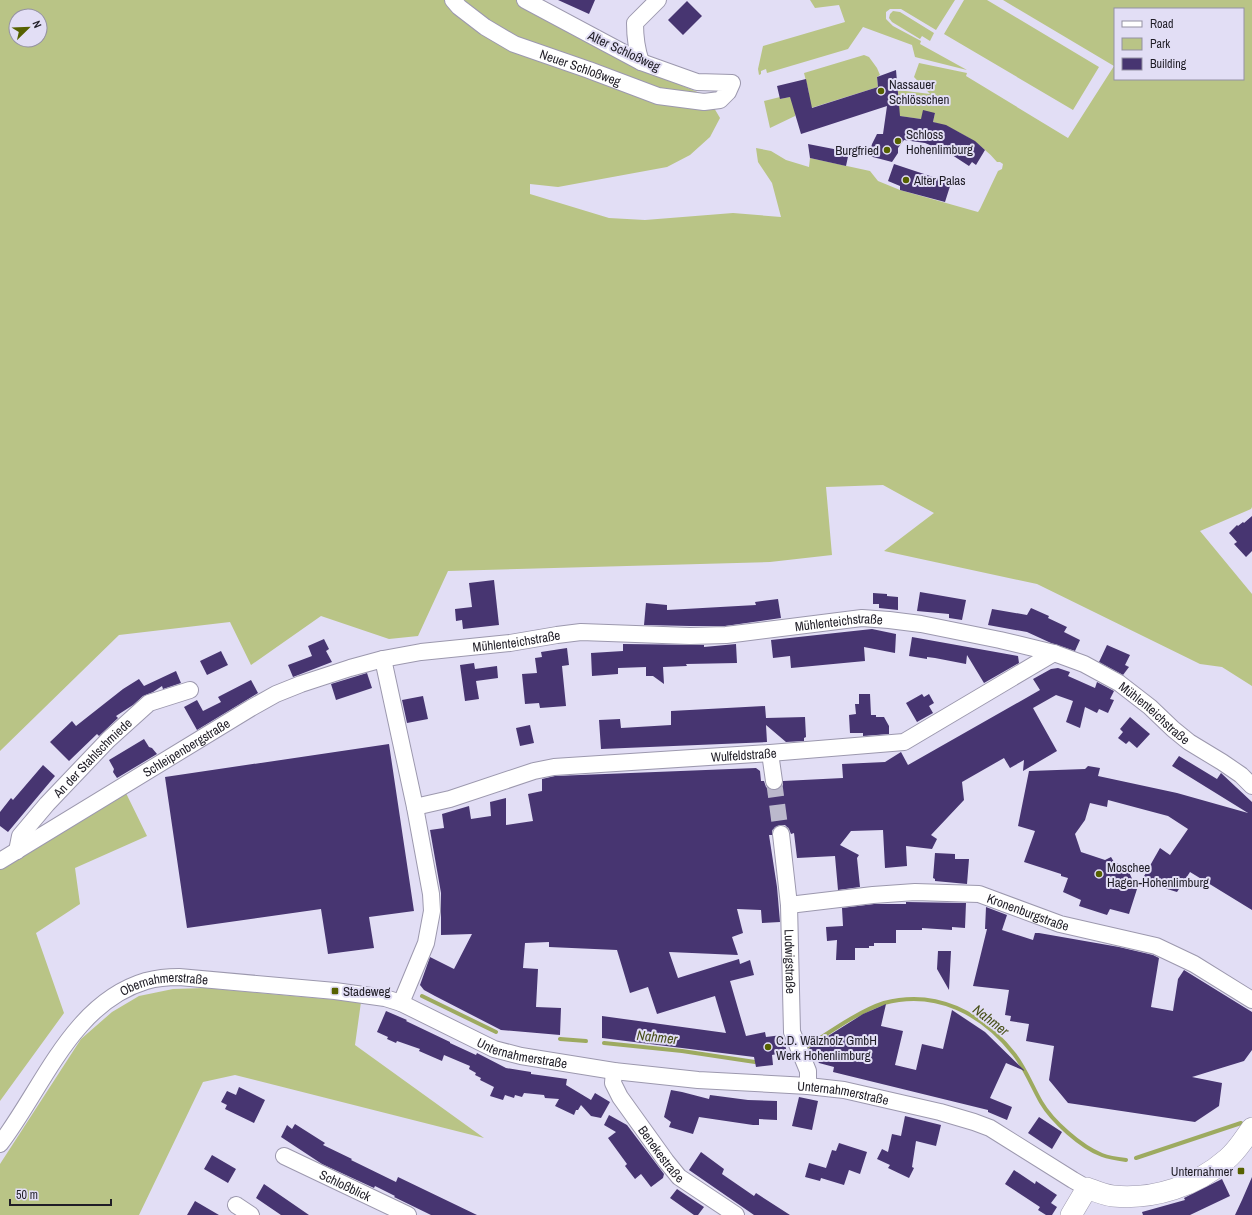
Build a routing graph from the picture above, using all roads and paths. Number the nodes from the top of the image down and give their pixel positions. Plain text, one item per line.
1 (454, 0) edge
2 (525, 0) edge
3 (658, 0) edge
4 (641, 62) junction
5 (720, 100) joint
6 (1054, 653) junction
7 (383, 659) junction
8 (190, 690) dead end
9 (770, 753) junction
10 (774, 781) tunnel mouth
11 (1252, 786) edge
12 (415, 807) junction
13 (781, 834) tunnel mouth
14 (17, 851) junction
15 (0, 861) edge
16 (788, 905) junction
17 (1252, 1000) edge
18 (401, 1003) junction
19 (614, 1072) junction
20 (808, 1086) junction
21 (1252, 1128) edge
22 (0, 1144) edge
23 (284, 1156) dead end
24 (1087, 1188) junction
25 (236, 1205) dead end
26 (251, 1215) edge
27 (408, 1215) edge
28 (736, 1215) edge
29 (1071, 1215) edge

1 - 5 street, Neuer Schloßweg
2 - 4 street, Alter Schloßweg
3 - 4 street
4 - 5 street, Alter Schloßweg
6 - 7 street, Mühlenteichstraße
6 - 9 street, Wulfeldstraße
6 - 11 street, Mühlenteichstraße
7 - 12 street
7 - 14 street, Schleipenbergstraße
8 - 14 street, An der Stahlschmiede
9 - 10 street
9 - 12 street, Wulfeldstraße
12 - 18 street
13 - 16 street, Ludwigstraße
14 - 15 street, Schleipenbergstraße
16 - 17 street, Kronenburgstraße
16 - 20 street, Ludwigstraße
18 - 19 street, Unternahmerstraße
18 - 22 street, Obernahmerstraße
19 - 20 street, Unternahmerstraße
19 - 28 street, Benekestraße
20 - 24 street, Unternahmerstraße
21 - 24 street, Unternahmerstraße
23 - 27 street, Schloßblick
24 - 29 street
25 - 26 street

